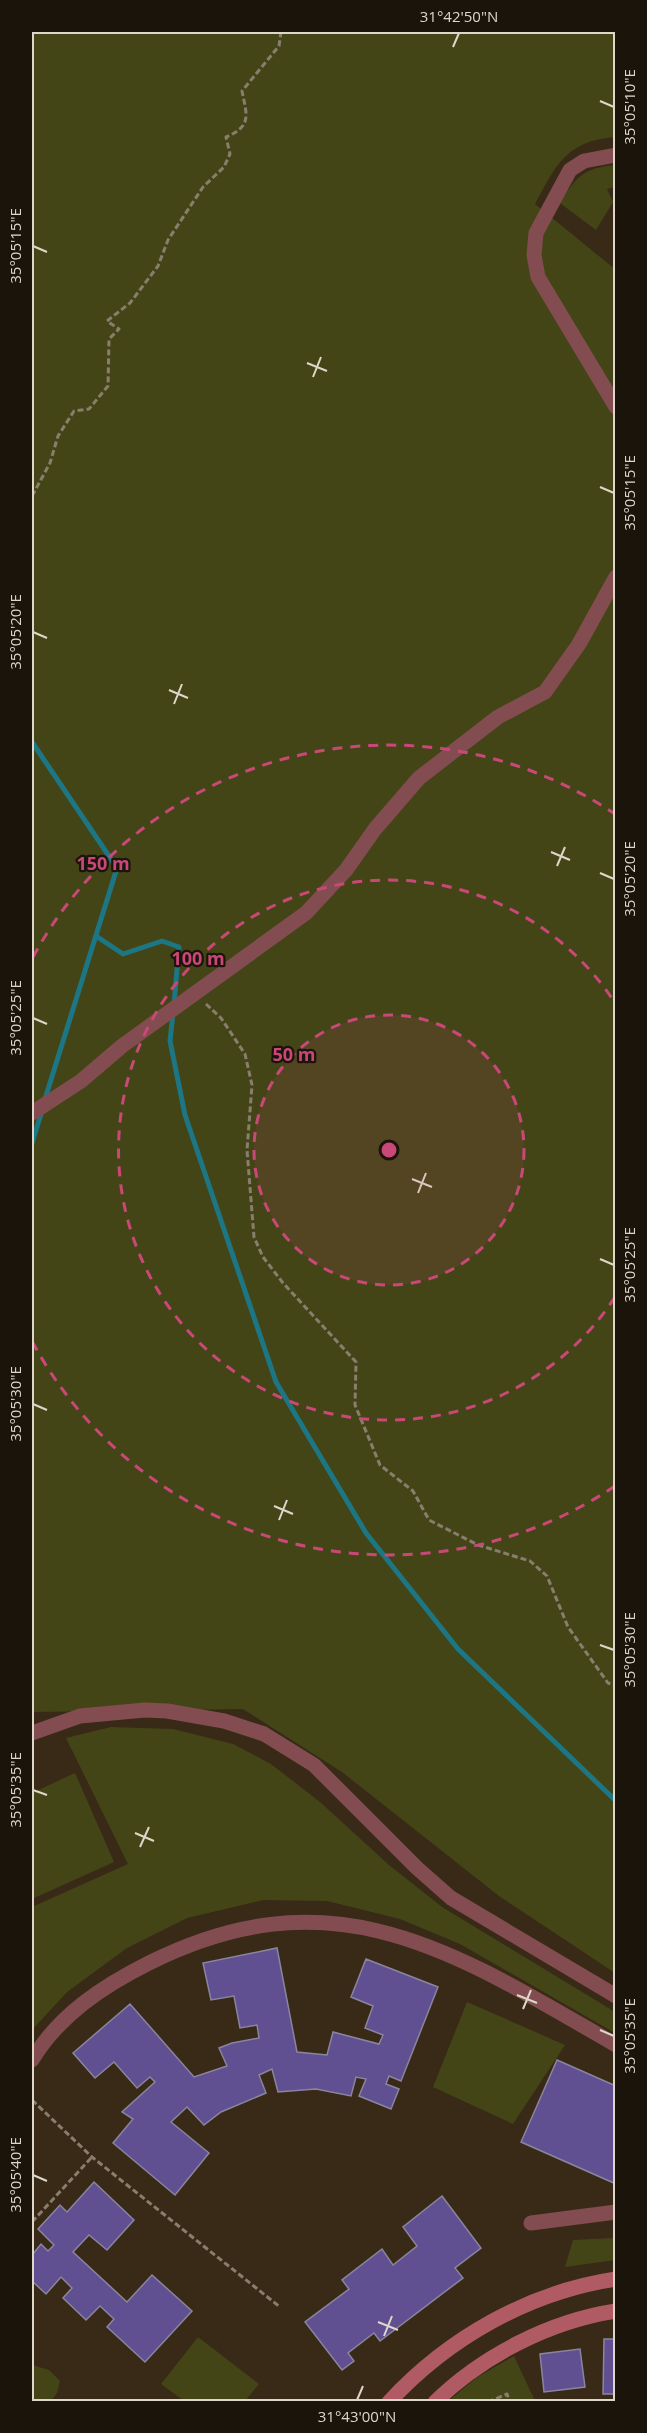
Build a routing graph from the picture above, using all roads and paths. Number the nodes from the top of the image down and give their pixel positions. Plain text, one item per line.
1 (280, 32) edge
2 (615, 155) edge
3 (615, 407) edge
4 (32, 496) edge
5 (615, 577) edge
6 (32, 944) edge
7 (32, 964) edge
8 (195, 994) junction
9 (32, 1113) edge
10 (615, 1686) edge
11 (32, 1733) edge
12 (615, 1996) edge
13 (615, 2045) edge
14 (32, 2060) edge
15 (32, 2100) edge
16 (92, 2157) junction
17 (615, 2212) edge
18 (32, 2222) edge
19 (531, 2223) dead end
20 (615, 2279) edge
21 (280, 2307) dead end
22 (615, 2311) edge
23 (389, 2402) edge
24 (435, 2402) edge
25 (488, 2402) edge
26 (510, 2402) edge

1 - 4 path
2 - 3 street
5 - 8 street
6 - 7 path
8 - 9 street
8 - 10 path
11 - 12 street
13 - 14 street
15 - 16 path
16 - 18 path
16 - 21 path
17 - 19 street
20 - 23 street
22 - 24 street
25 - 26 path

